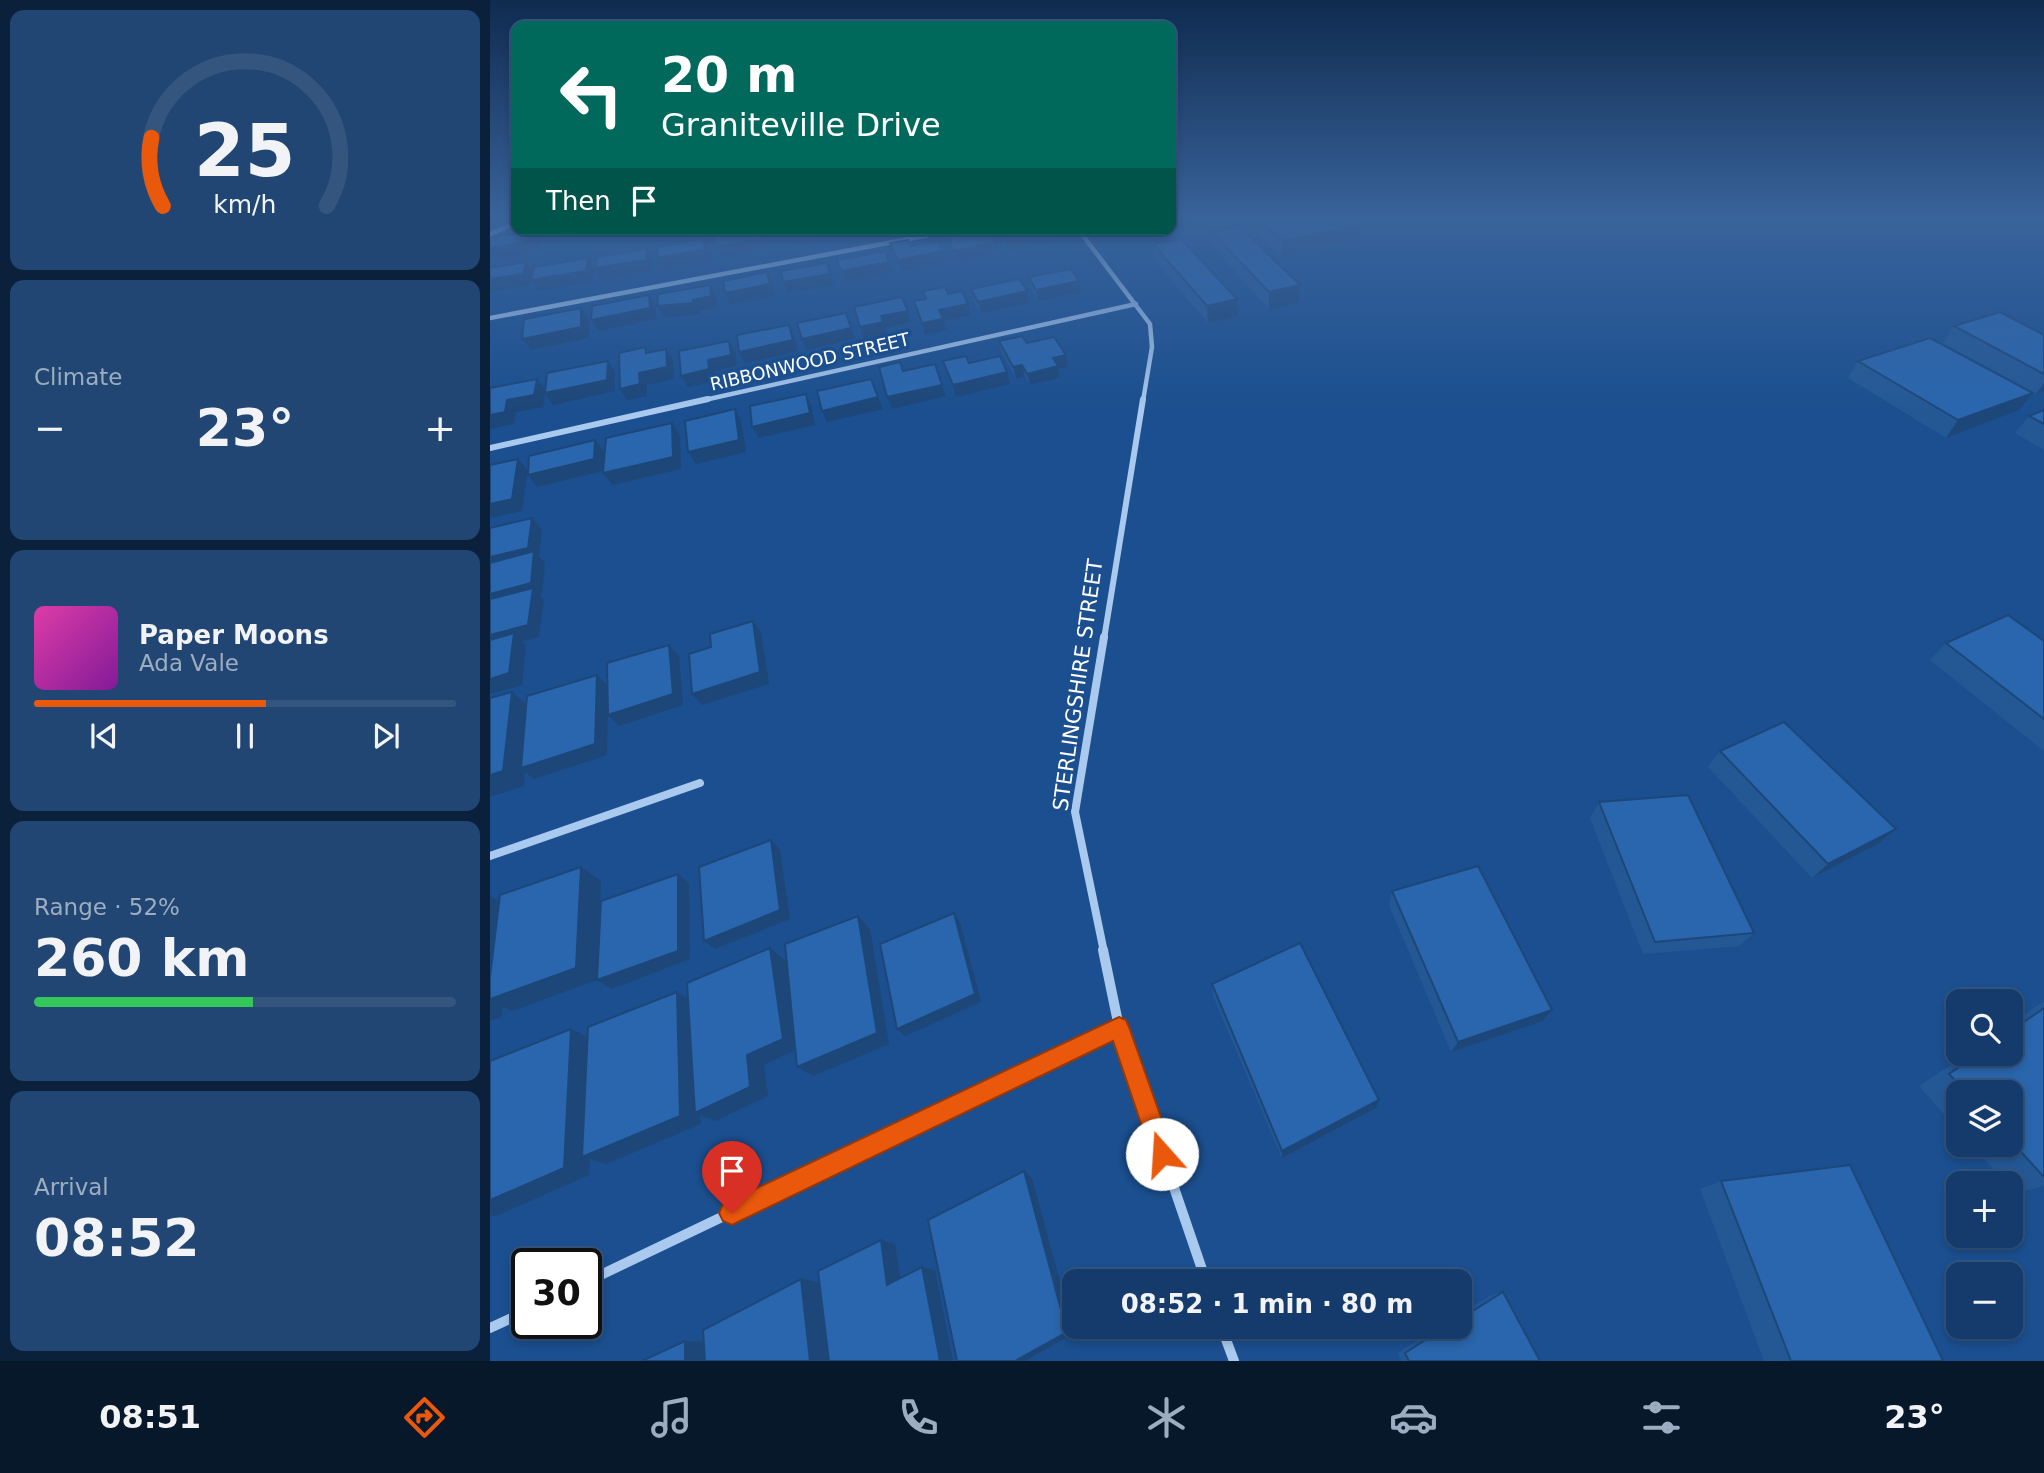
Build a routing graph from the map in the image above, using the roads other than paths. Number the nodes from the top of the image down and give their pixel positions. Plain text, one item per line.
1 (678, 283) edge
2 (1120, 283) edge
3 (1136, 304) junction
4 (490, 318) edge
5 (490, 448) edge
6 (700, 783) dead end
7 (490, 856) edge
8 (1119, 1027) junction
9 (1202, 1269) edge
10 (602, 1274) edge
11 (511, 1318) edge
12 (490, 1328) edge
13 (1226, 1339) edge
14 (1234, 1361) edge

1 - 4 street
2 - 3 street, STERLINGSHIRE STREET
3 - 5 street, RIBBONWOOD STREET
3 - 8 street, STERLINGSHIRE STREET
6 - 7 street
8 - 9 street, STERLINGSHIRE STREET
8 - 10 street
11 - 12 street
13 - 14 street

